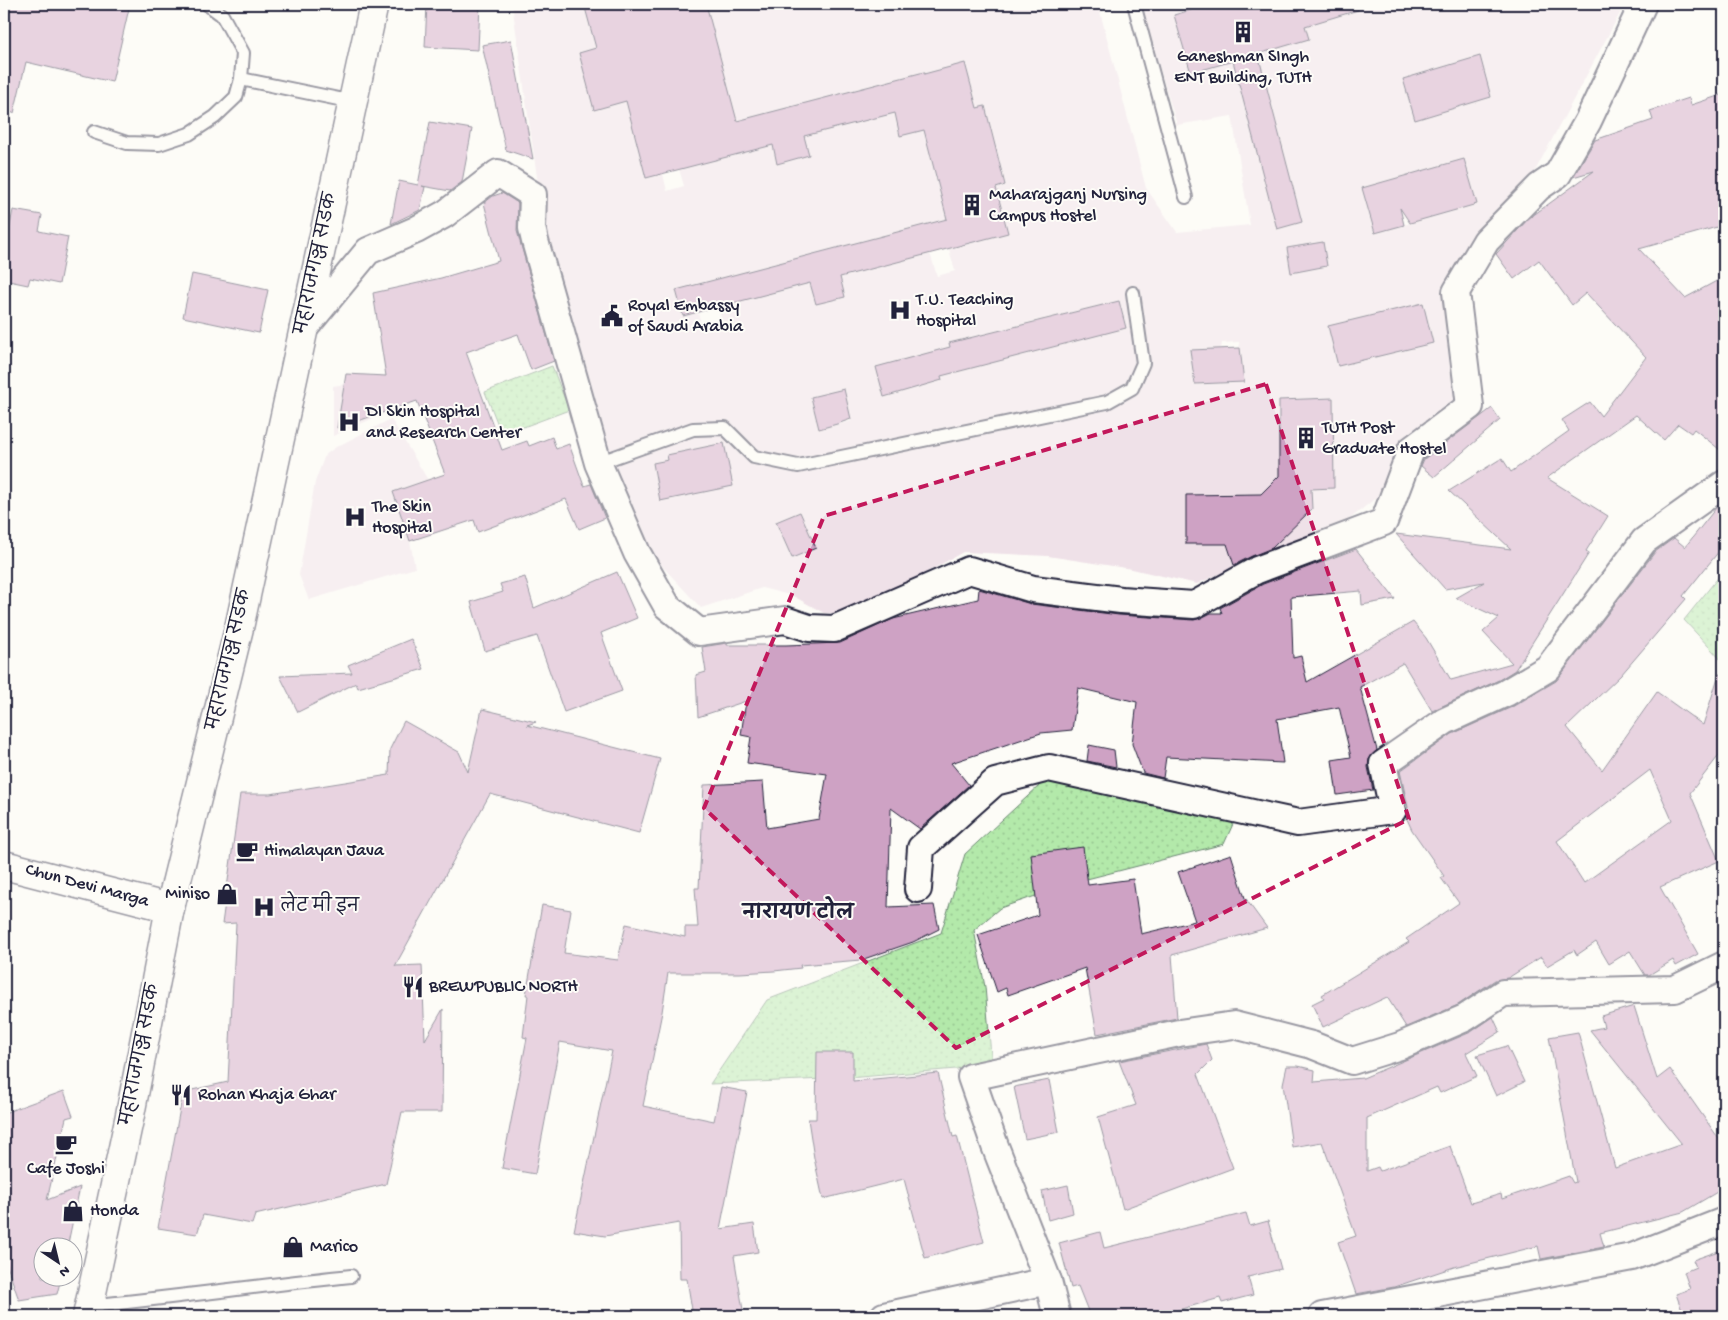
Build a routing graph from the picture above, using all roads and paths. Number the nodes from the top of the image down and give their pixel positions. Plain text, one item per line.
1 (207, 4) edge
2 (374, 4) edge
3 (1134, 4) edge
4 (1643, 4) edge
5 (241, 80) junction
6 (352, 102) junction
7 (94, 132) dead end
8 (1186, 196) dead end
9 (1133, 294) dead end
10 (303, 330) junction
11 (598, 463) junction
12 (1724, 484) edge
13 (4, 865) edge
14 (918, 889) dead end
15 (170, 908) junction
16 (1724, 965) edge
17 (1724, 1221) edge
18 (352, 1276) dead end
19 (1048, 1281) junction
20 (88, 1311) edge
21 (884, 1316) edge
22 (1057, 1316) edge
23 (1322, 1316) edge

1 - 5 lane
2 - 6 main road, महाराजगञ्ज सडक
3 - 8 lane
4 - 11 street
5 - 6 lane
5 - 7 lane
6 - 10 main road, महाराजगञ्ज सडक
9 - 11 lane
10 - 11 street
10 - 15 main road, महाराजगञ्ज सडक
12 - 14 street
13 - 15 main road, Chun Devi Marga
15 - 20 main road, महाराजगञ्ज सडक
16 - 19 street
17 - 23 street
18 - 20 lane
19 - 21 street
19 - 22 street

